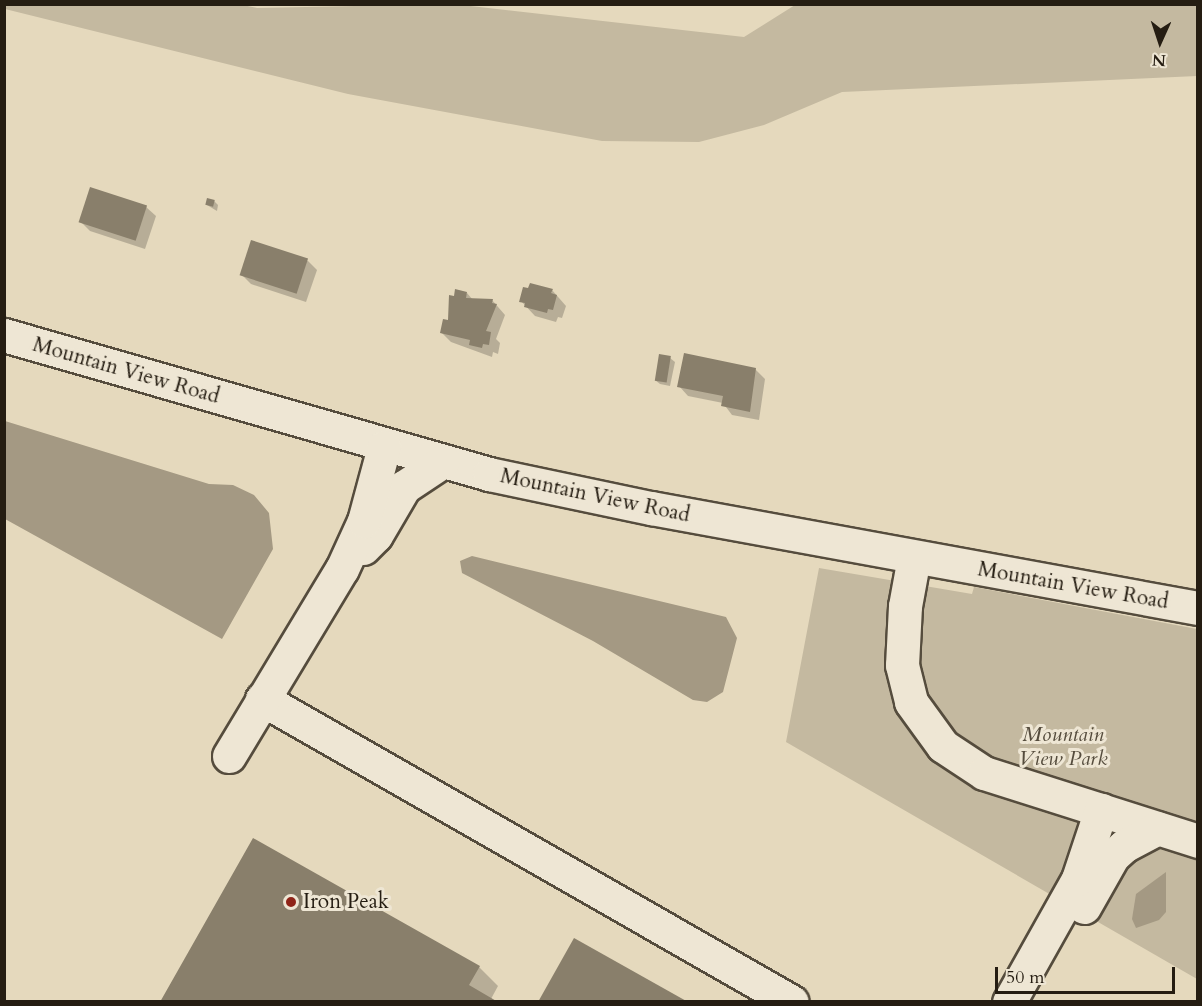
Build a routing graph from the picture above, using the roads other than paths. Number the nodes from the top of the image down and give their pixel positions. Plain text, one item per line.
1 (4, 335) edge
2 (384, 447) junction
3 (443, 461) junction
4 (914, 557) junction
5 (342, 569) junction
6 (1197, 608) edge
7 (262, 699) junction
8 (230, 756) dead end
9 (1101, 810) junction
10 (1158, 828) junction
11 (1197, 841) edge
12 (1034, 961) junction
13 (792, 1002) edge
14 (1009, 1002) edge

1 - 2 street, Mountain View Road
2 - 3 street, Mountain View Road
2 - 5 street
3 - 4 street, Mountain View Road
3 - 5 street
4 - 6 street, Mountain View Road
4 - 9 street
5 - 7 street
7 - 8 street
7 - 13 street
9 - 10 street
9 - 12 street
10 - 11 street
10 - 12 street
12 - 14 street

